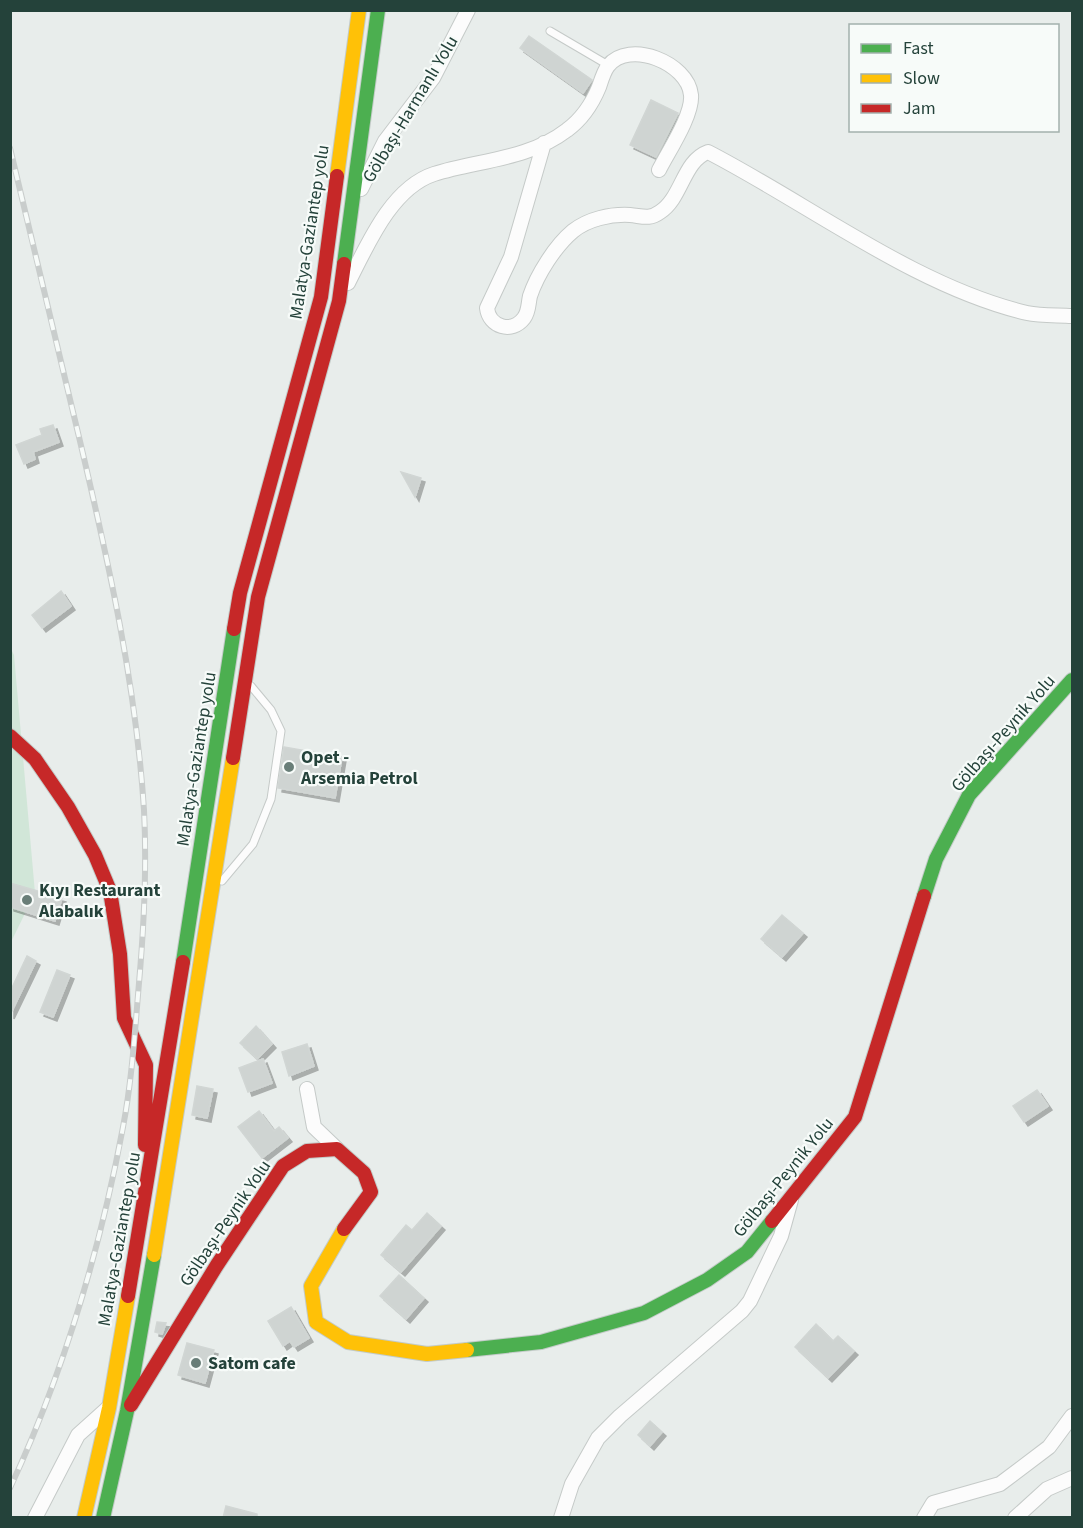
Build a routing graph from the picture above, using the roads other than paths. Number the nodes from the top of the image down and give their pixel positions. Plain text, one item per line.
1 (359, 10) edge
2 (378, 10) edge
3 (468, 10) edge
4 (550, 31) dead end
5 (608, 65) junction
6 (544, 143) junction
7 (659, 170) dead end
8 (352, 207) junction
9 (339, 301) junction
10 (1072, 316) edge
11 (245, 680) junction
12 (1072, 680) edge
13 (10, 735) edge
14 (212, 892) junction
15 (307, 1089) dead end
16 (337, 1149) junction
17 (146, 1189) junction
18 (792, 1196) junction
19 (109, 1408) junction
20 (127, 1411) junction
21 (1072, 1416) edge
22 (1072, 1478) edge
23 (35, 1518) edge
24 (84, 1518) edge
25 (103, 1518) edge
26 (561, 1518) edge
27 (924, 1518) edge
28 (1015, 1518) edge

1 - 17 main road, Malatya-Gaziantep yolu
2 - 8 main road, Malatya-Gaziantep yolu
3 - 8 street, Gölbaşı-Harmanlı Yolu
4 - 5 lane
5 - 6 street
5 - 7 street
6 - 9 street
6 - 10 street
8 - 9 main road, Malatya-Gaziantep yolu
9 - 11 main road, Malatya-Gaziantep yolu
11 - 14 main road, Malatya-Gaziantep yolu
11 - 14 lane
12 - 18 main road, Gölbaşı-Peynik Yolu
13 - 17 main road
14 - 20 main road, Malatya-Gaziantep yolu
15 - 16 street
16 - 18 main road, Gölbaşı-Peynik Yolu
16 - 20 main road, Gölbaşı-Peynik Yolu
17 - 19 main road, Malatya-Gaziantep yolu
18 - 26 street
19 - 20 street
19 - 23 street
19 - 24 main road, Malatya-Gaziantep yolu
20 - 25 main road, Malatya-Gaziantep yolu
21 - 27 street
22 - 28 street

